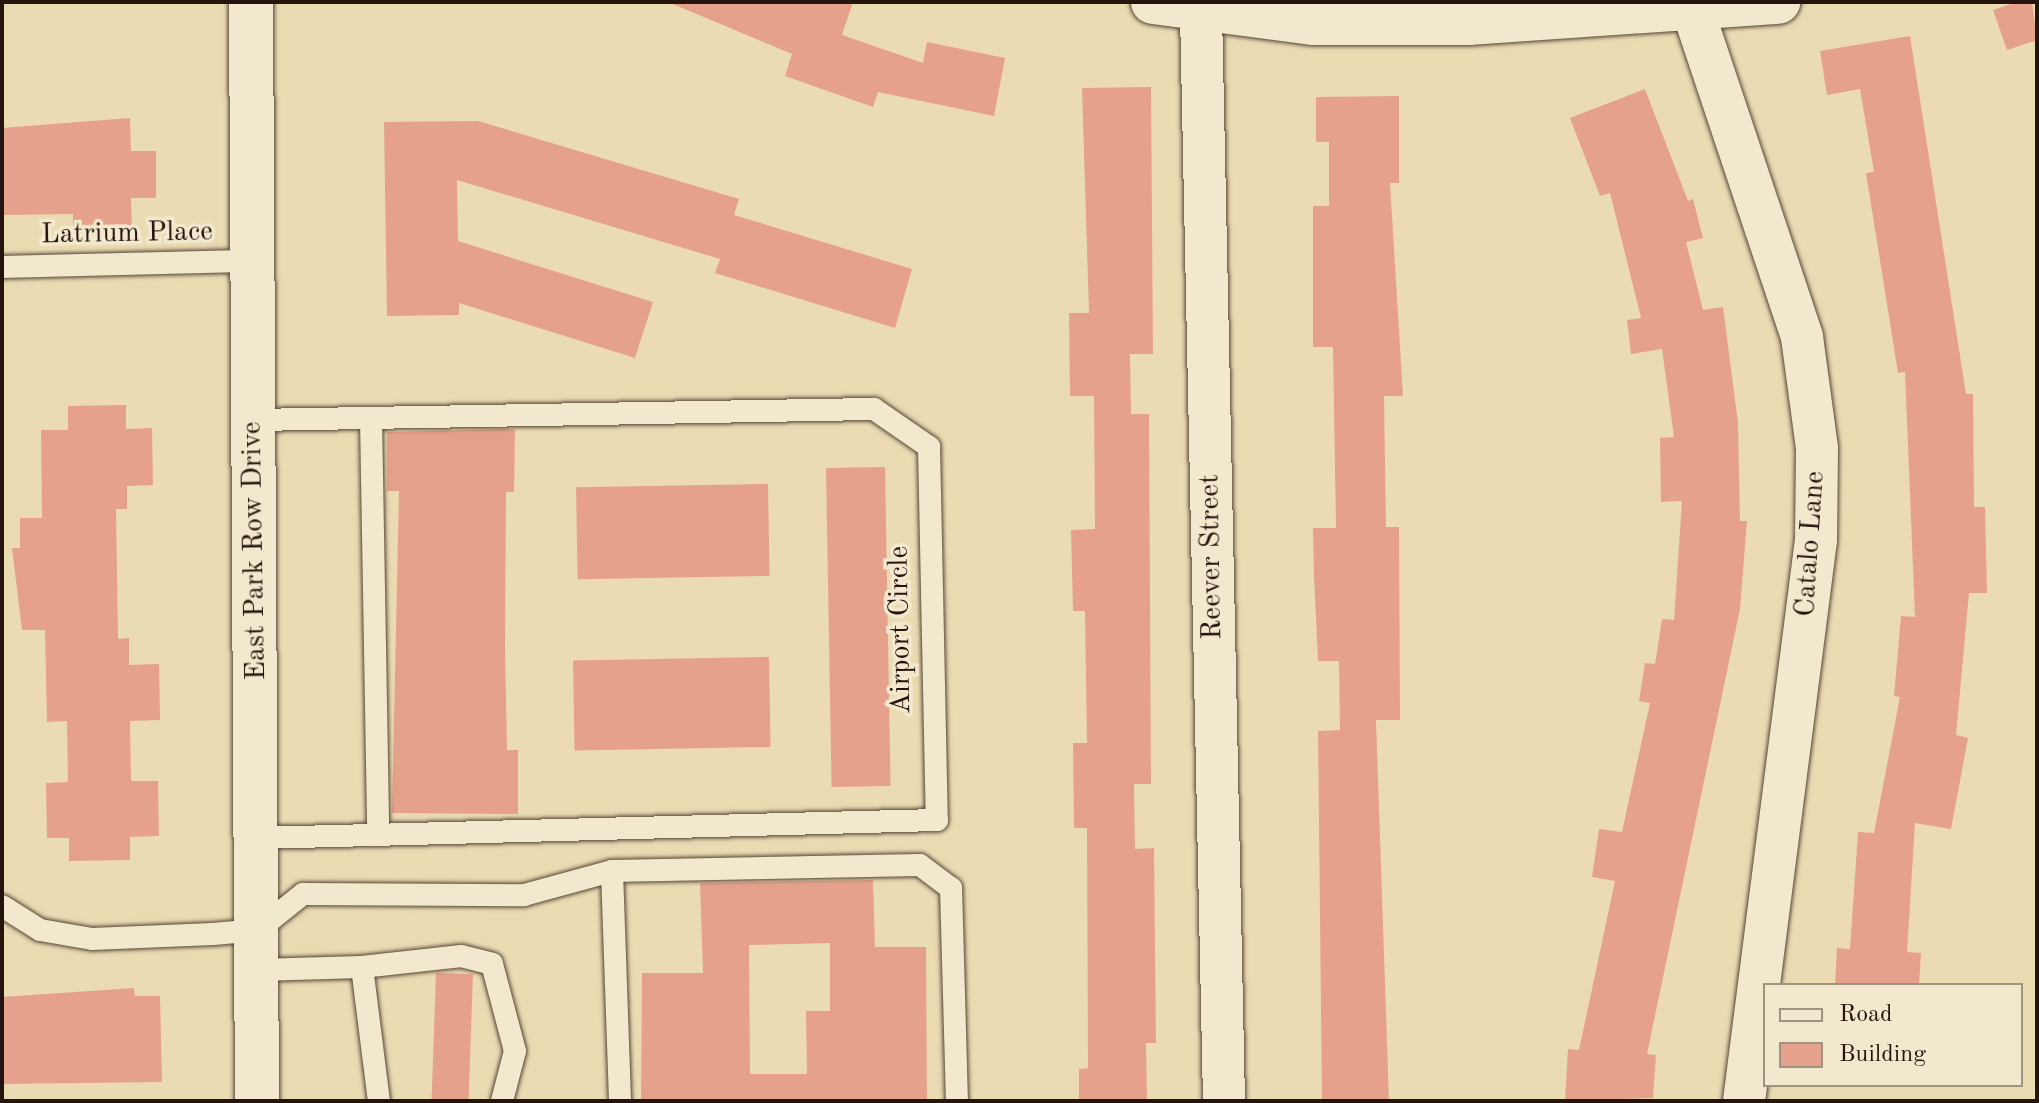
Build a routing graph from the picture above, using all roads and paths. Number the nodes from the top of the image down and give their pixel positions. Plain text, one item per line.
1 (251, 2) edge
2 (1153, 2) edge
3 (1778, 2) edge
4 (1691, 4) edge
5 (1201, 12) junction
6 (253, 261) junction
7 (2, 267) edge
8 (371, 418) junction
9 (254, 420) junction
10 (378, 835) junction
11 (257, 838) junction
12 (612, 871) junction
13 (2, 906) edge
14 (258, 950) junction
15 (362, 967) junction
16 (257, 1101) edge
17 (379, 1101) edge
18 (502, 1101) edge
19 (620, 1101) edge
20 (957, 1101) edge
21 (1224, 1101) edge
22 (1744, 1101) edge

1 - 6 main road, East Park Row Drive
2 - 5 main road
3 - 4 main road
4 - 5 main road
4 - 22 street, Catalo Lane
5 - 21 street, Reever Street
6 - 7 lane, Latrium Place
6 - 9 main road, East Park Row Drive
8 - 9 lane, Airport Circle
8 - 10 lane
8 - 10 lane, Airport Circle
9 - 11 main road, East Park Row Drive
10 - 11 lane, Airport Circle
11 - 14 main road, East Park Row Drive
12 - 14 lane
12 - 19 lane
12 - 20 lane
13 - 14 lane
14 - 15 lane
14 - 16 main road, East Park Row Drive
15 - 17 lane
15 - 18 lane

